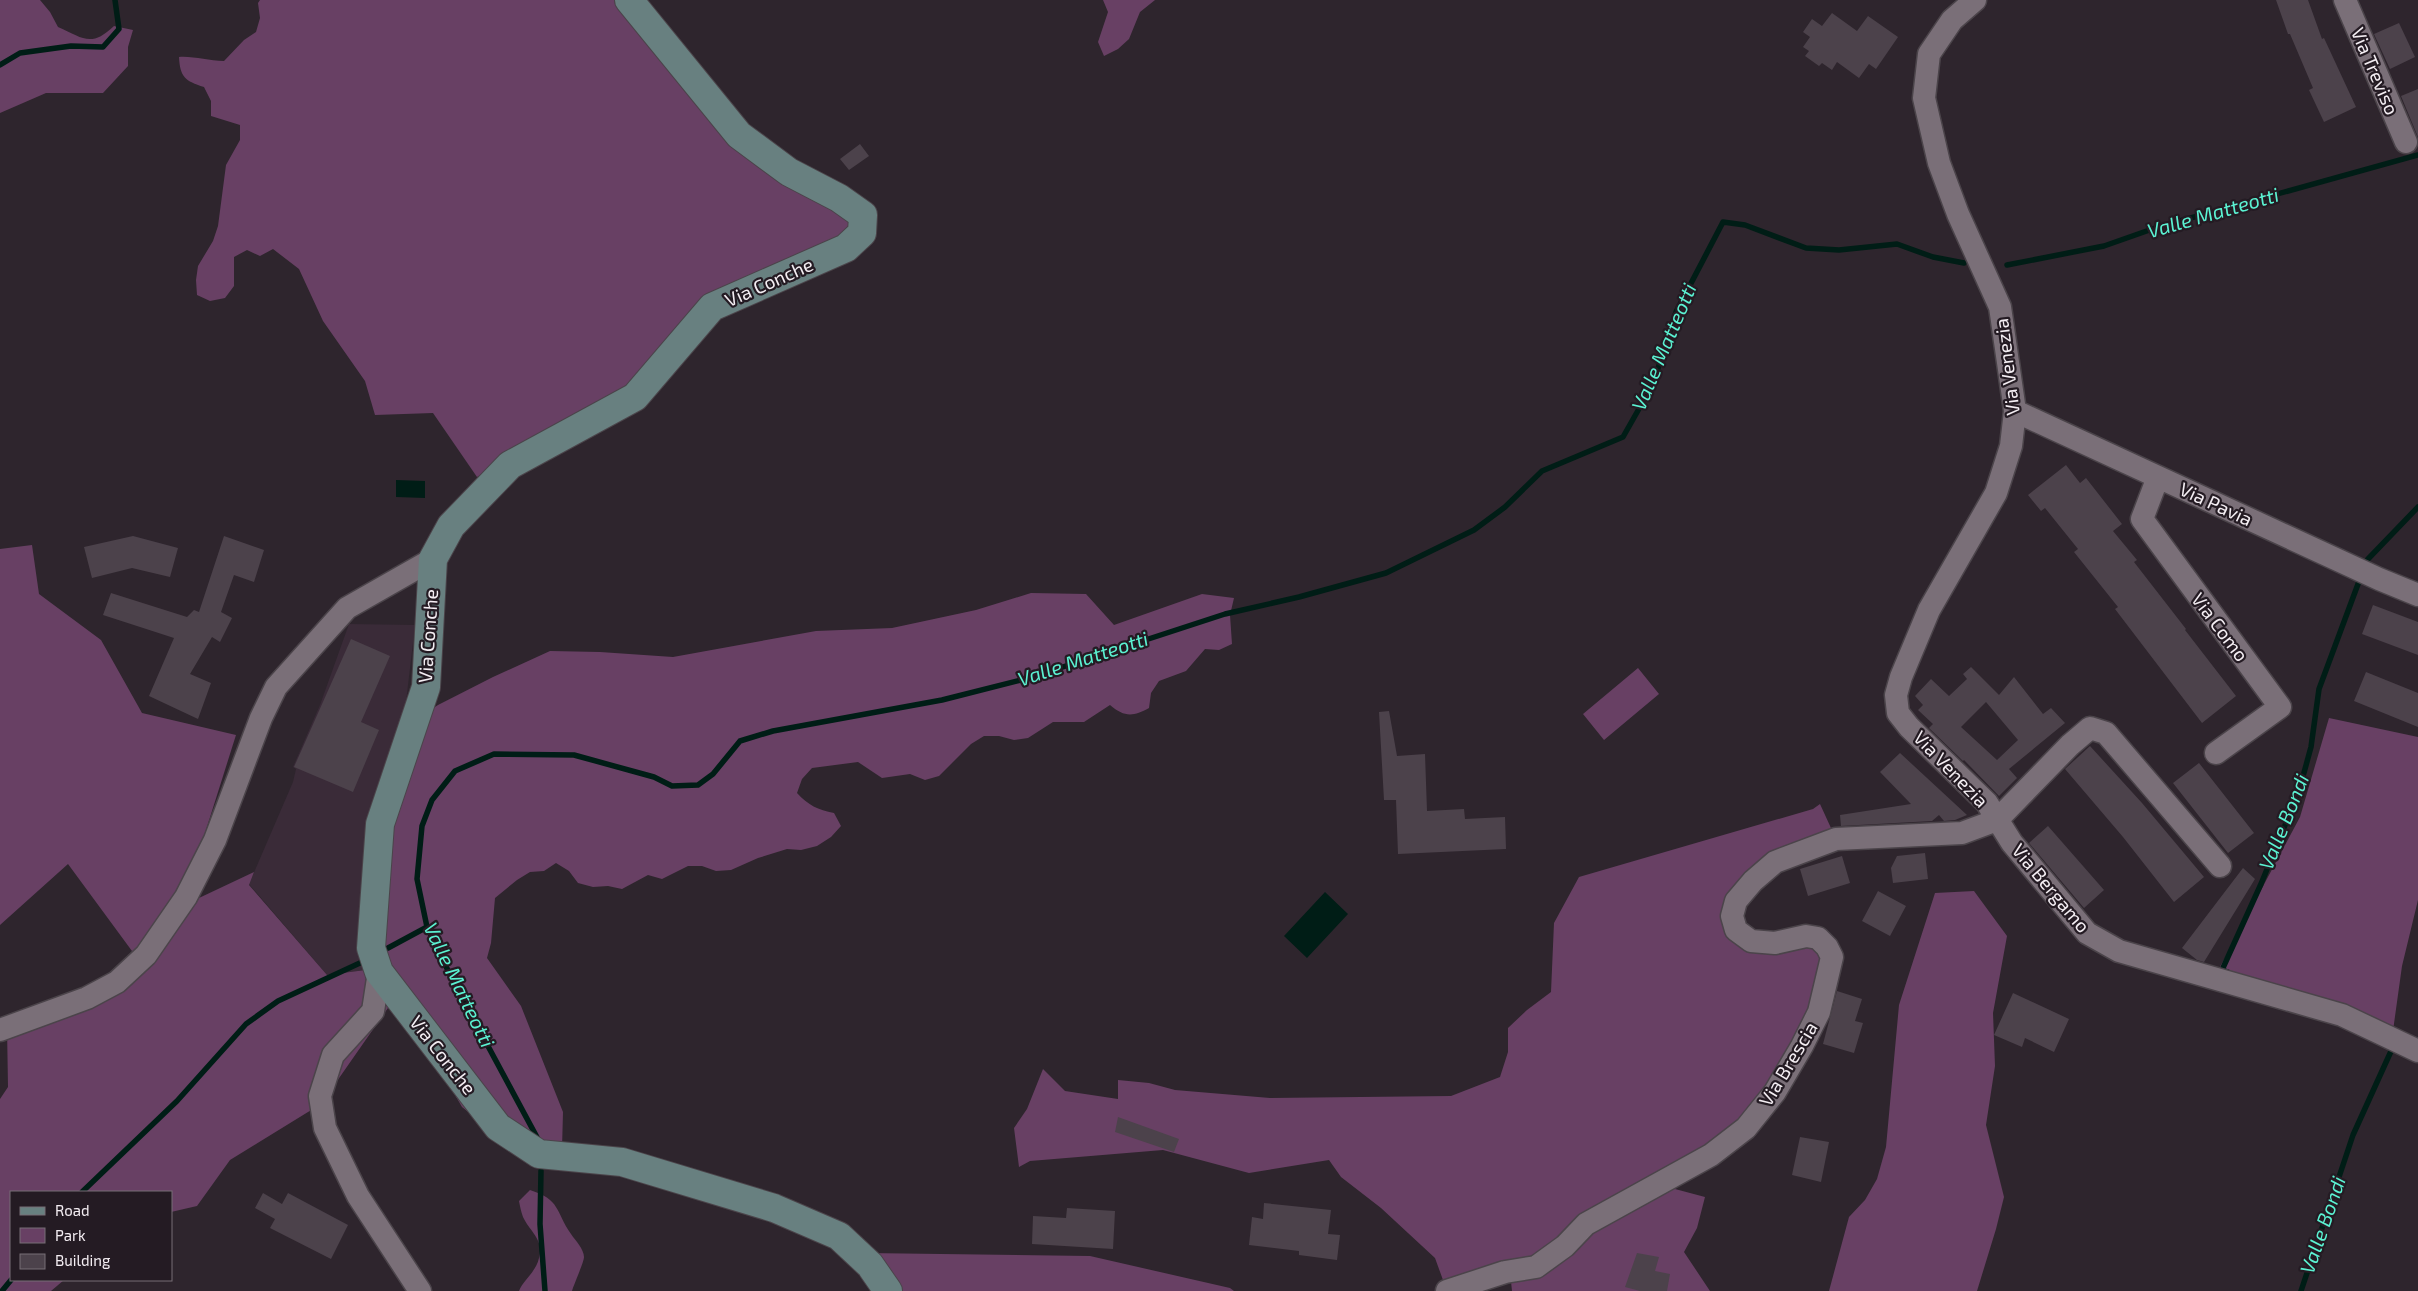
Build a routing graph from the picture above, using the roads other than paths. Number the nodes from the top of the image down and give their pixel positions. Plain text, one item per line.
1 (629, 0) edge
2 (1975, 0) edge
3 (2345, 0) edge
4 (2406, 142) dead end
5 (2015, 411) junction
6 (2158, 477) junction
7 (433, 559) junction
8 (2418, 595) edge
9 (2216, 753) dead end
10 (1997, 820) junction
11 (2220, 866) dead end
12 (379, 972) junction
13 (0, 1030) edge
14 (2418, 1051) edge
15 (420, 1291) edge
16 (888, 1291) edge
17 (1447, 1291) edge

1 - 7 street, Via Conche
2 - 5 street, Via Venezia
3 - 4 street, Via Treviso
5 - 6 street, Via Pavia
5 - 10 street, Via Venezia
6 - 8 street, Via Pavia
6 - 9 street, Via Como
7 - 12 street, Via Conche
7 - 13 street, Via Conche
10 - 11 street
10 - 14 street, Via Bergamo
10 - 17 street, Via Brescia
12 - 15 street
12 - 16 street, Via Conche

